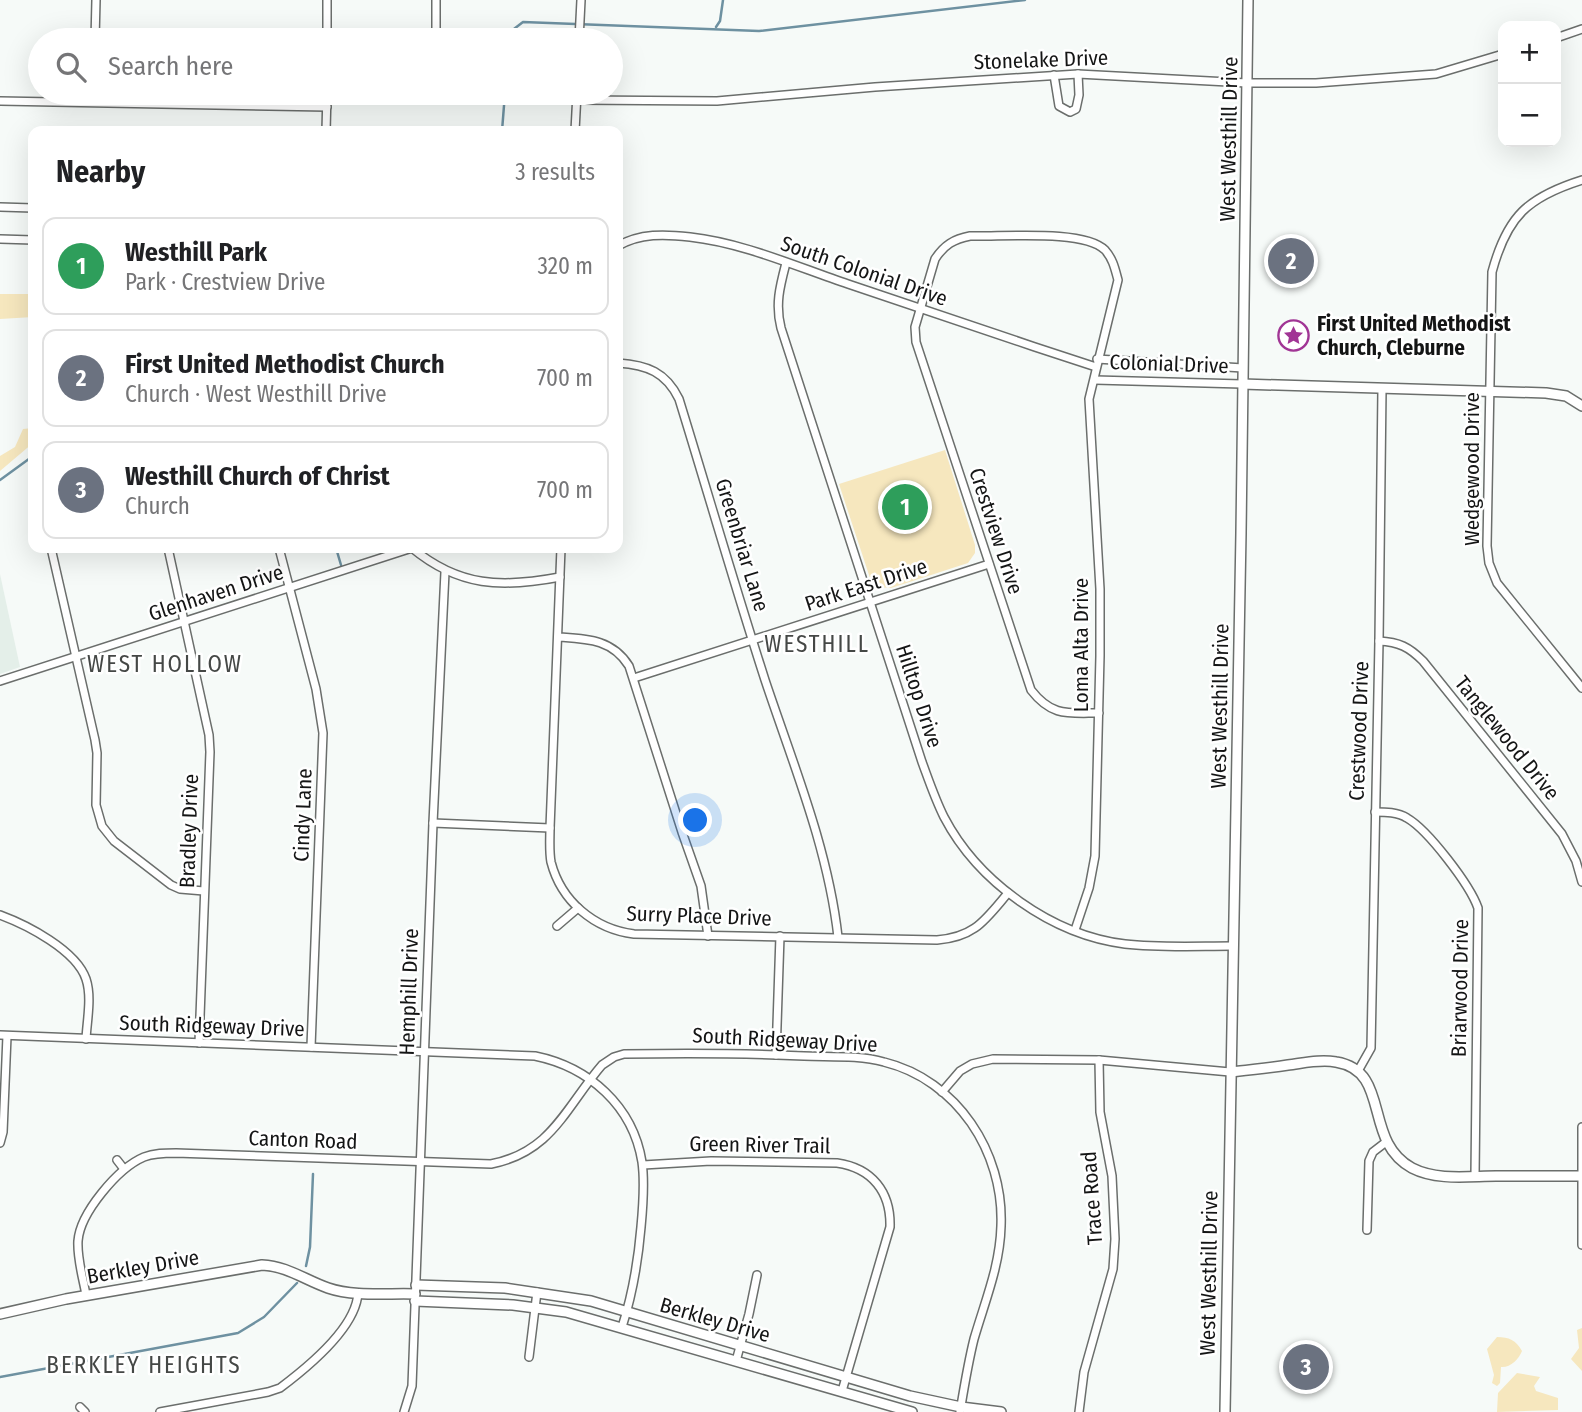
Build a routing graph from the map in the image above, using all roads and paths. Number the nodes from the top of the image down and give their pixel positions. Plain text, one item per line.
1 (96, 0) edge
2 (327, 0) edge
3 (436, 0) edge
4 (581, 0) edge
5 (1248, 0) edge
6 (95, 28) edge
7 (327, 28) edge
8 (436, 28) edge
9 (580, 28) edge
10 (1582, 29) edge
11 (1561, 36) edge
12 (1498, 55) edge
13 (1078, 74) junction
14 (1054, 75) junction
15 (1247, 83) junction
16 (623, 99) edge
17 (0, 101) edge
18 (28, 101) edge
19 (234, 105) edge
20 (577, 105) edge
21 (327, 107) joint
22 (326, 126) edge
23 (575, 126) edge
24 (1582, 180) edge
25 (0, 207) edge
26 (28, 208) edge
27 (0, 239) edge
28 (28, 240) edge
29 (623, 244) edge
30 (786, 263) junction
31 (920, 309) junction
32 (1096, 363) junction
33 (623, 364) edge
34 (1243, 368) junction
35 (1095, 380) junction
36 (1242, 384) junction
37 (1382, 389) junction
38 (1489, 393) junction
39 (1582, 406) edge
40 (52, 553) edge
41 (169, 553) edge
42 (280, 553) edge
43 (397, 553) edge
44 (419, 553) edge
45 (561, 553) edge
46 (989, 564) junction
47 (445, 572) junction
48 (560, 577) junction
49 (289, 588) junction
50 (871, 601) junction
51 (185, 622) junction
52 (558, 637) junction
53 (1379, 641) junction
54 (753, 642) junction
55 (75, 656) junction
56 (634, 678) junction
57 (0, 681) edge
58 (1582, 688) edge
59 (1099, 713) junction
60 (1375, 812) junction
61 (433, 823) junction
62 (550, 828) junction
63 (1582, 882) edge
64 (204, 891) junction
65 (1008, 893) junction
66 (578, 908) junction
67 (0, 915) edge
68 (557, 926) dead end
69 (1075, 930) junction
70 (708, 936) junction
71 (780, 936) junction
72 (838, 937) junction
73 (1232, 946) junction
74 (4, 1036) edge
75 (86, 1039) junction
76 (199, 1043) junction
77 (311, 1047) junction
78 (424, 1052) junction
79 (776, 1055) junction
80 (1099, 1060) junction
81 (1358, 1071) junction
82 (1230, 1072) junction
83 (591, 1079) junction
84 (942, 1092) junction
85 (1582, 1127) edge
86 (1386, 1142) junction
87 (0, 1143) edge
88 (117, 1160) dead end
89 (419, 1162) junction
90 (643, 1165) junction
91 (124, 1169) junction
92 (1475, 1176) junction
93 (1581, 1176) edge
94 (1367, 1230) dead end
95 (1582, 1245) edge
96 (757, 1275) dead end
97 (537, 1292) junction
98 (358, 1293) junction
99 (415, 1293) junction
100 (86, 1295) junction
101 (535, 1308) junction
102 (627, 1312) junction
103 (0, 1314) edge
104 (622, 1327) junction
105 (741, 1346) junction
106 (529, 1357) dead end
107 (736, 1361) junction
108 (847, 1377) junction
109 (842, 1391) junction
110 (960, 1409) edge
111 (160, 1412) edge
112 (404, 1412) edge
113 (912, 1412) edge
114 (1001, 1412) edge
115 (1079, 1412) edge
116 (1225, 1412) edge

1 - 6 street
2 - 7 street
3 - 8 street
4 - 9 street
5 - 15 street, West Westhill Drive
10 - 11 street
12 - 15 street, Stonelake Drive
13 - 14 street, Stonelake Drive
13 - 14 street
13 - 15 street, Stonelake Drive
14 - 16 street, Stonelake Drive
15 - 34 street, West Westhill Drive
17 - 18 street
19 - 21 street
20 - 23 street
21 - 22 street
24 - 38 street, Wedgewood Drive
25 - 26 street
27 - 28 street
29 - 30 street, South Colonial Drive
30 - 31 street, South Colonial Drive
30 - 50 street, Hilltop Drive
31 - 32 street, South Colonial Drive
31 - 32 street, Crestview Drive
31 - 46 street, Crestview Drive
32 - 34 street, Colonial Drive
32 - 35 street, Loma Alta Drive
33 - 54 street, Greenbriar Lane
34 - 36 street, West Westhill Drive
35 - 36 street, Colonial Drive
35 - 59 street, Loma Alta Drive
36 - 37 street
36 - 73 street, West Westhill Drive
37 - 38 street
37 - 53 street, Crestwood Drive
38 - 39 street
38 - 58 street, Wedgewood Drive
40 - 55 street
41 - 51 street, Bradley Drive
42 - 49 street, Cindy Lane
43 - 49 street, Glenhaven Drive
44 - 47 street, Glenhaven Drive
45 - 48 street, Surry Place Drive
46 - 50 street, Park East Drive
46 - 59 street, Crestview Drive
47 - 48 street, Glenhaven Drive
47 - 61 street, Hemphill Drive
48 - 52 street, Surry Place Drive
49 - 51 street, Glenhaven Drive
49 - 77 street, Cindy Lane
50 - 54 street, Park East Drive
50 - 65 street, Hilltop Drive
51 - 55 street, Glenhaven Drive
51 - 64 street, Bradley Drive
52 - 56 street
52 - 62 street, Surry Place Drive
53 - 60 street, Crestwood Drive
53 - 63 street, Tanglewood Drive
54 - 56 street, Park East Drive
54 - 72 street, Greenbriar Lane
55 - 57 street, Glenhaven Drive
55 - 64 street
56 - 70 street
59 - 69 street, Loma Alta Drive
60 - 81 street, Crestwood Drive
60 - 92 street, Briarwood Drive
61 - 62 street
61 - 78 street, Hemphill Drive
62 - 66 street, Surry Place Drive
64 - 76 street, Bradley Drive
65 - 69 street, Hilltop Drive
65 - 72 street, Surry Place Drive
66 - 68 street
66 - 70 street, Surry Place Drive
67 - 75 street
69 - 73 street, Hilltop Drive
70 - 71 street, Surry Place Drive
71 - 72 street, Surry Place Drive
71 - 79 street
73 - 82 street, West Westhill Drive
74 - 75 street, South Ridgeway Drive
74 - 87 street
75 - 76 street, South Ridgeway Drive
76 - 77 street, South Ridgeway Drive
77 - 78 street, South Ridgeway Drive
78 - 83 street, South Ridgeway Drive
78 - 89 street, Hemphill Drive
79 - 83 street, South Ridgeway Drive
79 - 84 street, South Ridgeway Drive
80 - 82 street
80 - 84 street
80 - 115 street, Trace Road
81 - 82 street
81 - 86 street
82 - 116 street, West Westhill Drive
83 - 89 street, Canton Road
83 - 90 street
84 - 110 street, South Ridgeway Drive
85 - 93 street
86 - 92 street
86 - 94 street
88 - 91 street
89 - 91 street, Canton Road
89 - 99 street, Hemphill Drive
90 - 102 street
90 - 108 street, Green River Trail
91 - 100 street, Canton Road
92 - 93 street
93 - 95 street
96 - 105 street
97 - 99 street, Berkley Drive
97 - 101 street
97 - 102 street, Berkley Drive
98 - 99 street, Berkley Drive
98 - 100 street, Berkley Drive
98 - 111 street
99 - 101 street, Berkley Drive
99 - 112 street, Hemphill Drive
100 - 103 street, Berkley Drive
101 - 104 street, Berkley Drive
101 - 106 street
102 - 104 street
102 - 105 street, Berkley Drive
104 - 107 street, Berkley Drive
105 - 107 street
105 - 108 street, Berkley Drive
107 - 109 street, Berkley Drive
108 - 109 street, Green River Trail
108 - 110 street, Berkley Drive
109 - 113 street, Berkley Drive
110 - 114 street, Berkley Drive

